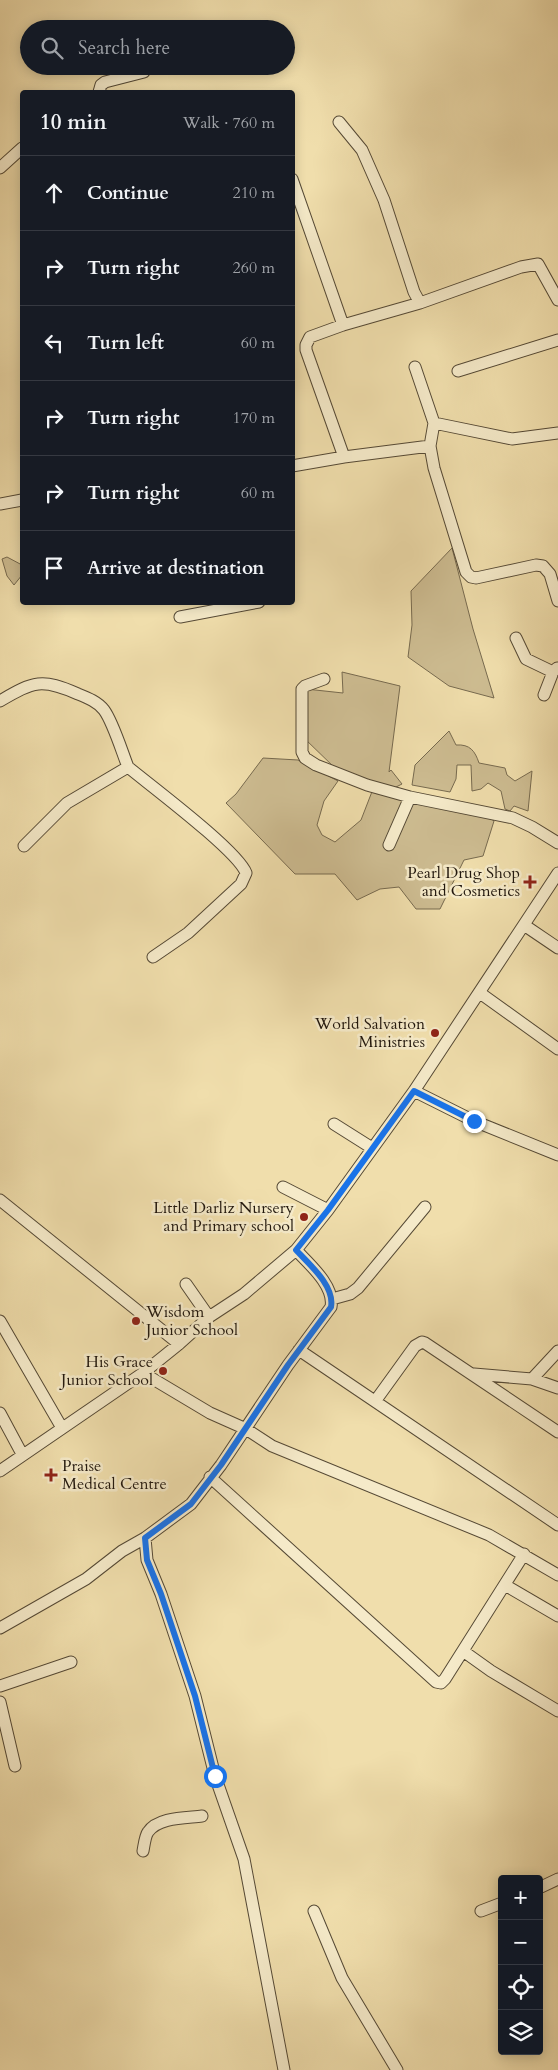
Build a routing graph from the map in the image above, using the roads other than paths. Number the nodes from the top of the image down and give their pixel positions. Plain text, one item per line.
1 (132, 75) edge
2 (100, 90) edge
3 (339, 122) dead end
4 (20, 150) edge
5 (0, 168) edge
6 (295, 188) edge
7 (558, 300) edge
8 (420, 303) junction
9 (343, 325) junction
10 (558, 340) edge
11 (415, 367) dead end
12 (458, 371) dead end
13 (434, 423) junction
14 (558, 433) edge
15 (430, 446) junction
16 (344, 457) junction
17 (295, 465) edge
18 (20, 500) edge
19 (0, 504) edge
20 (558, 601) edge
21 (244, 605) edge
22 (180, 618) dead end
23 (516, 638) dead end
24 (555, 669) edge
25 (324, 679) dead end
26 (544, 695) dead end
27 (0, 701) edge
28 (128, 767) junction
29 (410, 797) junction
30 (558, 843) edge
31 (389, 844) dead end
32 (24, 846) dead end
33 (558, 873) edge
34 (524, 925) junction
35 (558, 948) edge
36 (153, 957) dead end
37 (480, 993) junction
38 (558, 1049) edge
39 (414, 1091) junction
40 (334, 1124) dead end
41 (372, 1148) junction
42 (558, 1155) edge
43 (283, 1187) dead end
44 (0, 1200) edge
45 (425, 1207) dead end
46 (328, 1210) junction
47 (296, 1250) junction
48 (186, 1284) dead end
49 (332, 1299) junction
50 (209, 1317) junction
51 (0, 1321) edge
52 (179, 1344) junction
53 (299, 1350) junction
54 (558, 1350) edge
55 (142, 1373) junction
56 (472, 1374) junction
57 (532, 1379) junction
58 (558, 1388) edge
59 (376, 1400) junction
60 (0, 1413) edge
61 (62, 1428) junction
62 (246, 1429) junction
63 (558, 1432) edge
64 (22, 1454) junction
65 (0, 1471) edge
66 (210, 1477) junction
67 (558, 1525) edge
68 (145, 1538) junction
69 (122, 1551) junction
70 (524, 1554) junction
71 (147, 1560) junction
72 (558, 1575) edge
73 (505, 1585) junction
74 (558, 1616) edge
75 (0, 1628) edge
76 (463, 1651) junction
77 (72, 1662) dead end
78 (0, 1686) edge
79 (0, 1702) edge
80 (558, 1711) edge
81 (16, 1766) dead end
82 (202, 1816) dead end
83 (143, 1852) dead end
84 (558, 1879) edge
85 (543, 1886) edge
86 (498, 1905) edge
87 (314, 1911) dead end
88 (481, 1911) dead end
89 (284, 2070) edge
90 (397, 2070) edge

1 - 2 street
3 - 8 street
4 - 5 street
6 - 9 street
7 - 8 street
8 - 9 street
9 - 16 street
10 - 12 street
11 - 13 street
13 - 14 street
13 - 15 street
15 - 16 street
15 - 20 street
16 - 17 street
18 - 19 street
21 - 22 street
23 - 24 street
24 - 26 street
25 - 29 street
27 - 28 street
28 - 32 street
28 - 36 street
29 - 30 street
29 - 31 street
33 - 34 street
34 - 35 street
34 - 37 street
37 - 38 street
37 - 39 street
39 - 41 street
39 - 42 street
40 - 41 street
41 - 46 street
43 - 46 street
44 - 52 street
45 - 49 street
46 - 47 street
47 - 49 street
47 - 50 street
48 - 50 street
49 - 53 street
50 - 52 street
51 - 61 street
52 - 55 street
53 - 59 street
53 - 62 street
54 - 57 street
55 - 61 street
55 - 62 street
56 - 57 street
56 - 59 street
56 - 63 street
57 - 58 street
59 - 67 street
60 - 64 street
61 - 64 street
62 - 66 street
62 - 70 street
64 - 65 street
66 - 68 street
66 - 76 street
68 - 69 street
68 - 71 street
69 - 71 street
69 - 75 street
70 - 72 street
70 - 73 street
71 - 89 street
73 - 74 street
73 - 76 street
76 - 80 street
77 - 78 street
79 - 81 street
82 - 83 street
84 - 85 street
86 - 88 street
87 - 90 street

